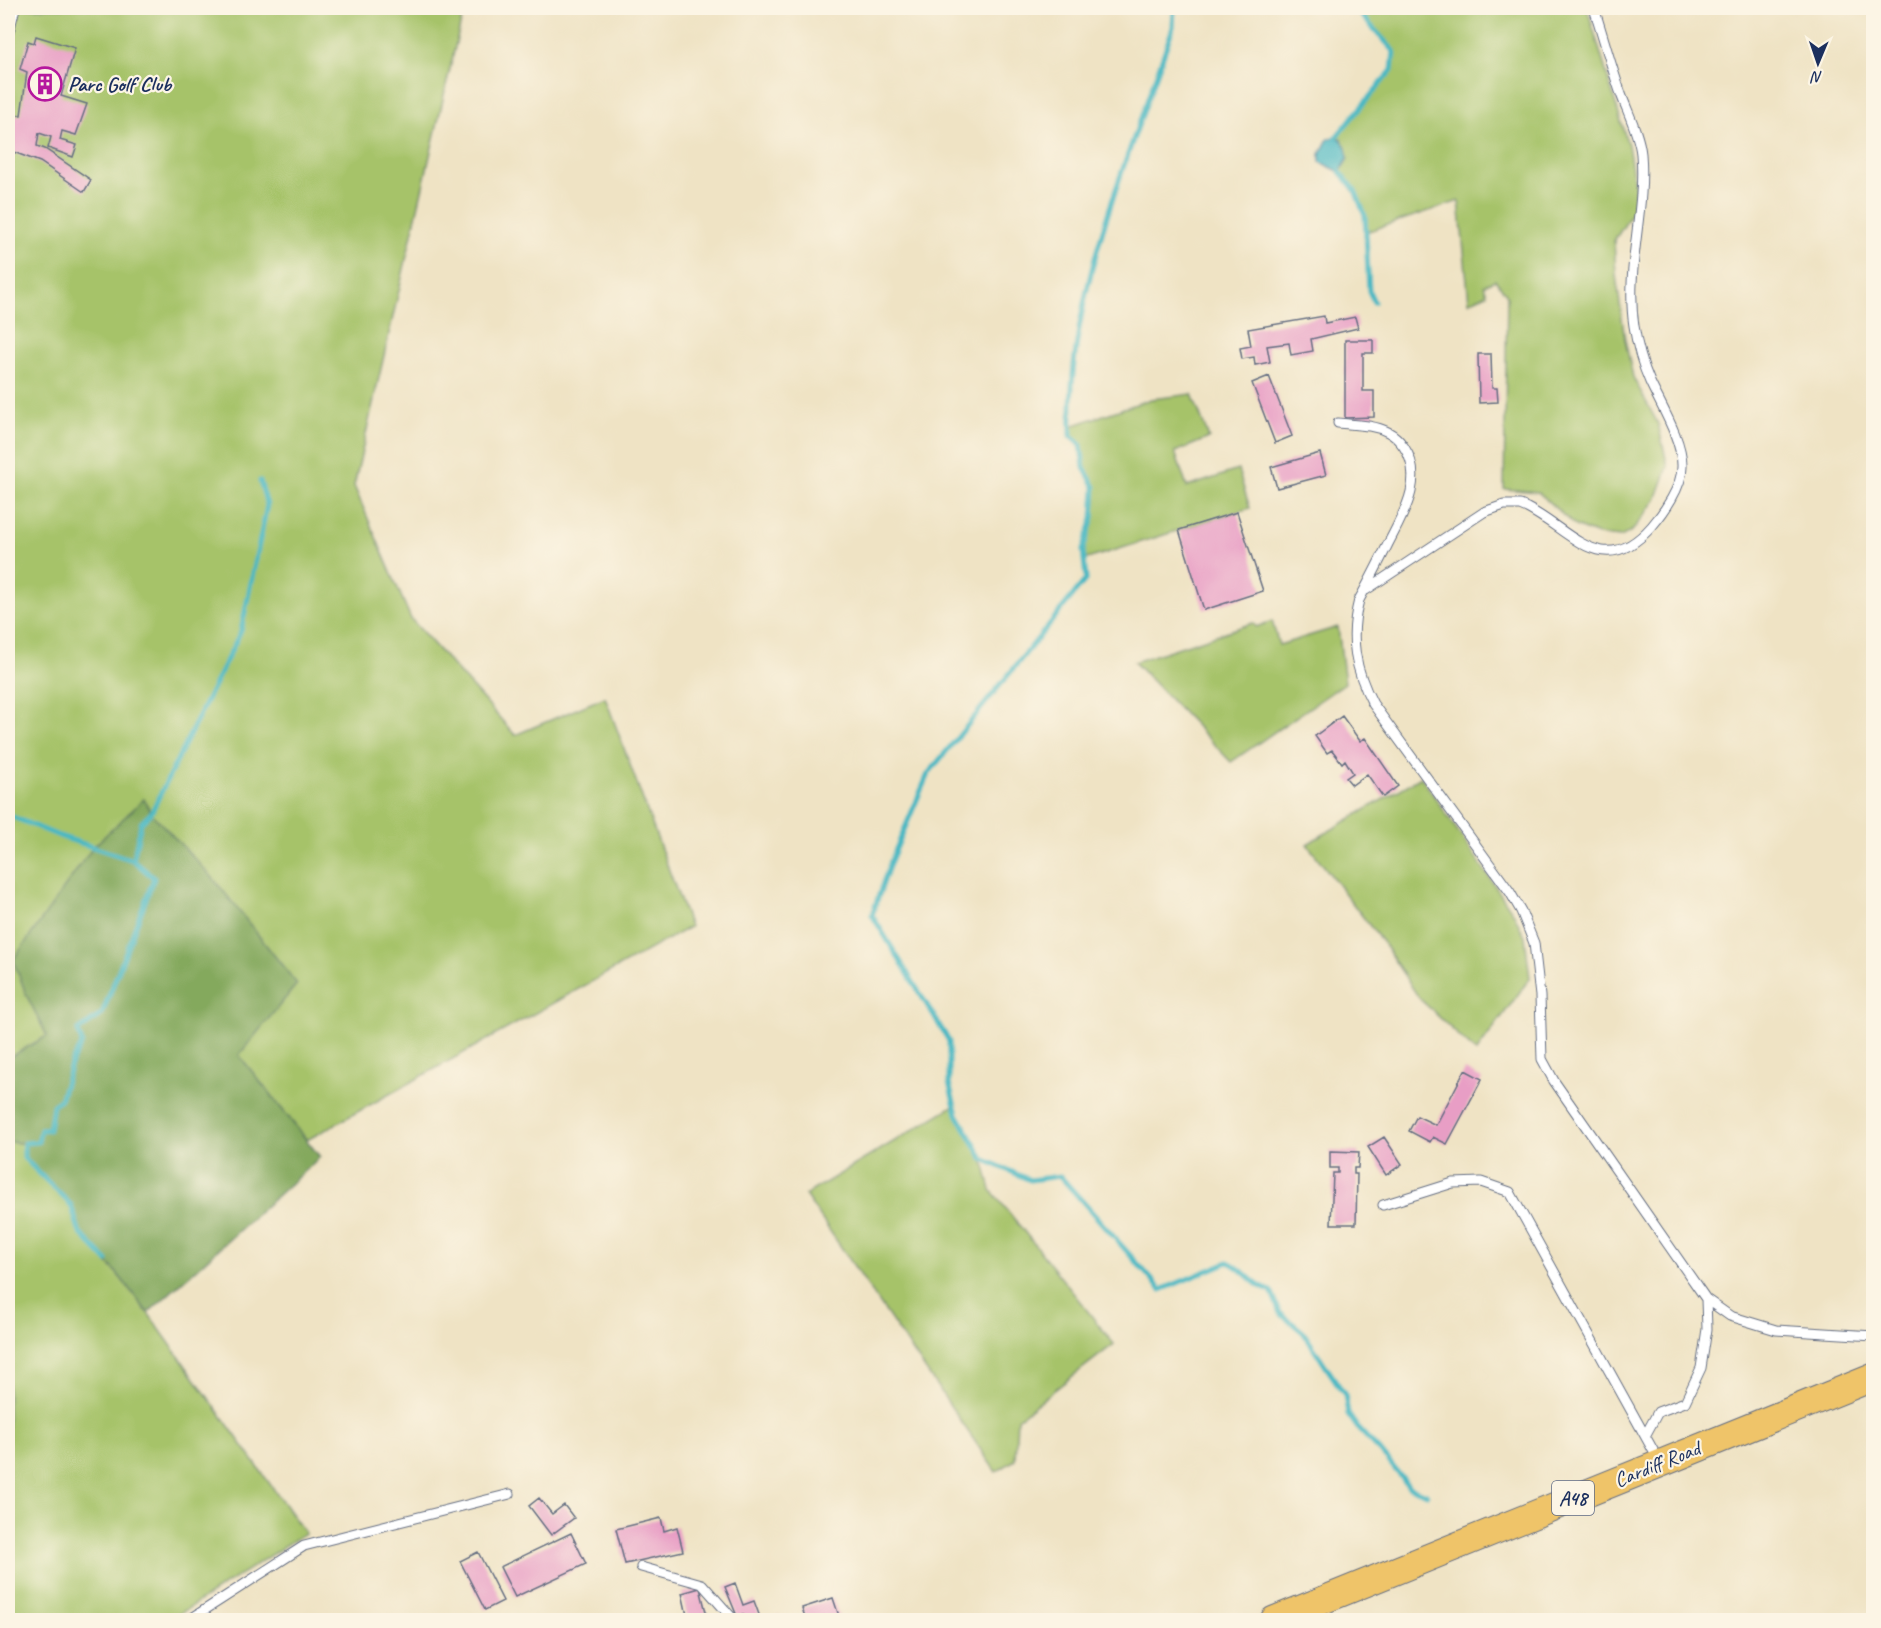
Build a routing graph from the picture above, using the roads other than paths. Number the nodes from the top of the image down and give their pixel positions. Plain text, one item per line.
1 (15, 8) edge
2 (1594, 8) edge
3 (8, 36) edge
4 (1338, 423) dead end
5 (1364, 591) junction
6 (1383, 1204) dead end
7 (1706, 1299) junction
8 (1874, 1336) edge
9 (1874, 1377) edge
10 (1645, 1436) junction
11 (1660, 1463) junction
12 (510, 1494) dead end
13 (641, 1568) dead end
14 (189, 1620) edge
15 (734, 1620) edge
16 (1274, 1620) edge

1 - 3 lane
2 - 5 lane
4 - 5 lane
5 - 7 lane
6 - 10 lane
7 - 8 lane
7 - 10 lane
9 - 11 main road, Cardiff Road / A48
10 - 11 lane
11 - 16 main road, Cardiff Road / A48
12 - 14 lane
13 - 15 lane

